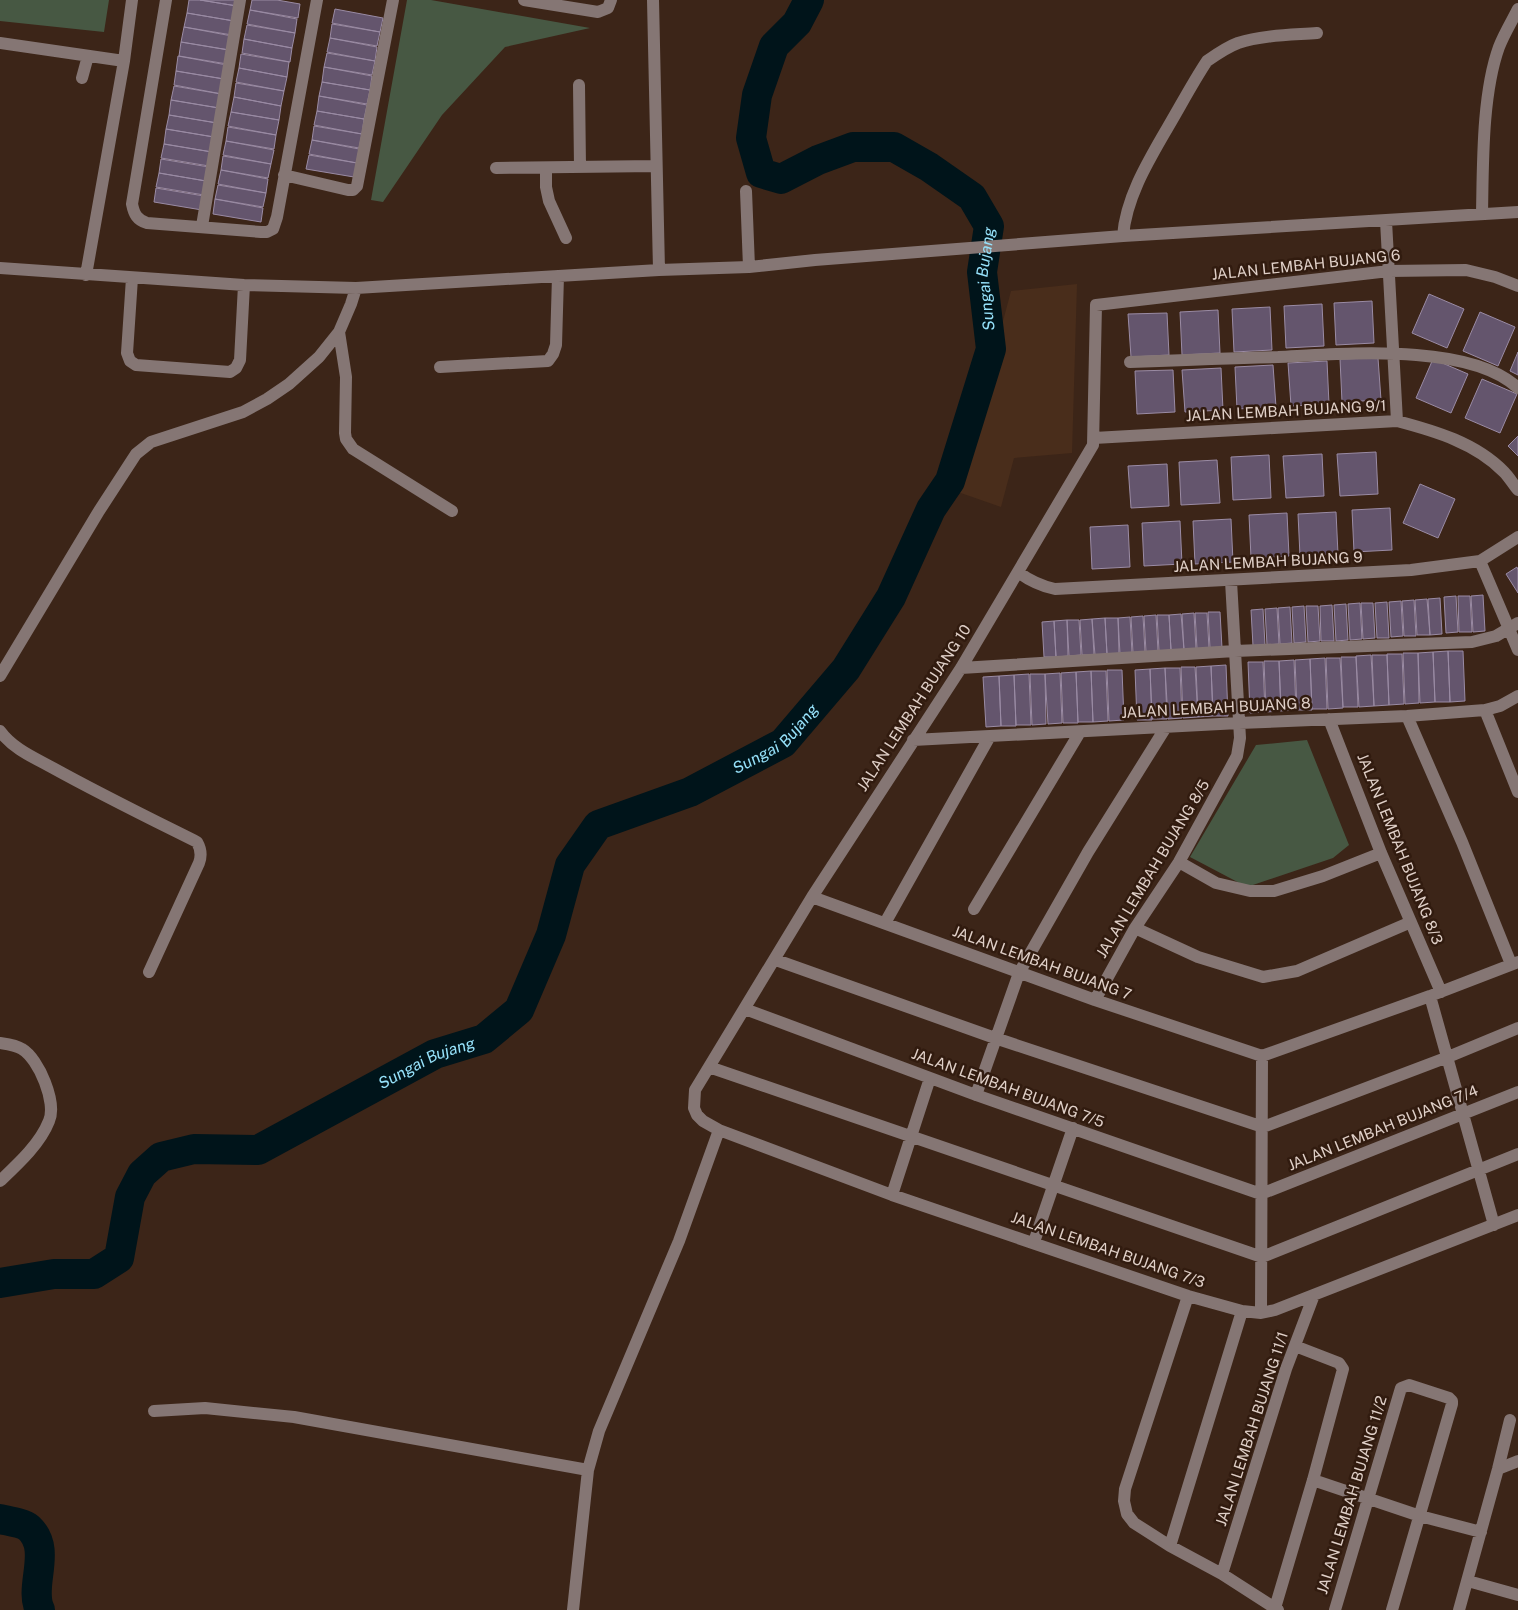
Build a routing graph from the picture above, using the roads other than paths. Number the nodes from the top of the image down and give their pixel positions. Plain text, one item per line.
1 (132, 0) edge
2 (166, 0) edge
3 (240, 0) edge
4 (317, 0) edge
5 (393, 0) edge
6 (524, 0) edge
7 (611, 0) edge
8 (653, 0) edge
9 (542, 2) edge
10 (1518, 9) edge
11 (1317, 33) dead end
12 (0, 43) edge
13 (88, 56) junction
14 (124, 61) junction
15 (82, 78) dead end
16 (579, 85) dead end
17 (656, 166) junction
18 (580, 167) junction
19 (496, 168) dead end
20 (546, 169) junction
21 (284, 176) junction
22 (746, 191) dead end
23 (1518, 212) edge
24 (1482, 214) junction
25 (1386, 221) junction
26 (202, 226) junction
27 (1123, 236) junction
28 (566, 238) dead end
29 (750, 267) junction
30 (0, 268) edge
31 (659, 270) junction
32 (1389, 271) junction
33 (86, 275) junction
34 (558, 276) junction
35 (132, 278) junction
36 (244, 285) junction
37 (1518, 286) edge
38 (356, 288) junction
39 (1096, 305) joint
40 (340, 332) junction
41 (1392, 353) junction
42 (1130, 362) dead end
43 (440, 367) dead end
44 (1518, 388) edge
45 (1397, 421) junction
46 (1094, 438) junction
47 (1518, 490) edge
48 (452, 511) dead end
49 (1518, 538) edge
50 (1480, 561) junction
51 (1018, 572) junction
52 (1231, 581) junction
53 (1514, 626) edge
54 (1518, 650) edge
55 (1235, 651) junction
56 (961, 668) junction
57 (0, 676) edge
58 (1518, 696) edge
59 (1485, 710) junction
60 (1407, 716) junction
61 (1329, 719) junction
62 (1239, 723) junction
63 (1166, 727) junction
64 (0, 731) edge
65 (1080, 732) junction
66 (990, 736) junction
67 (913, 740) junction
68 (1518, 792) edge
69 (1382, 853) junction
70 (1180, 862) junction
71 (812, 897) junction
72 (974, 909) dead end
73 (1411, 922) junction
74 (885, 924) junction
75 (1136, 928) junction
76 (776, 960) junction
77 (1514, 963) edge
78 (149, 972) dead end
79 (1019, 973) junction
80 (1436, 994) junction
81 (1094, 1000) junction
82 (745, 1009) junction
83 (1518, 1028) edge
84 (995, 1038) junction
85 (0, 1043) edge
86 (1262, 1056) junction
87 (1448, 1057) junction
88 (709, 1067) junction
89 (930, 1078) junction
90 (1518, 1092) edge
91 (976, 1095) junction
92 (694, 1108) joint
93 (1464, 1113) junction
94 (1263, 1127) junction
95 (1072, 1128) junction
96 (719, 1130) junction
97 (910, 1136) junction
98 (1518, 1154) edge
99 (1479, 1169) junction
100 (0, 1181) edge
101 (1054, 1185) junction
102 (892, 1194) junction
103 (1261, 1194) junction
104 (1518, 1215) edge
105 (1494, 1225) junction
106 (1034, 1242) junction
107 (1262, 1257) junction
108 (1314, 1295) junction
109 (1188, 1296) junction
110 (1242, 1311) junction
111 (1262, 1313) junction
112 (1295, 1346) junction
113 (154, 1411) dead end
114 (1510, 1420) dead end
115 (1518, 1461) edge
116 (1498, 1469) junction
117 (588, 1470) junction
118 (1313, 1480) junction
119 (1369, 1498) junction
120 (1420, 1516) junction
121 (1481, 1532) junction
122 (1170, 1546) junction
123 (1222, 1574) junction
124 (1468, 1581) junction
125 (1518, 1595) edge
126 (1277, 1609) edge
127 (573, 1610) edge
128 (1335, 1610) edge
129 (1392, 1610) edge
130 (1458, 1610) edge

1 - 14 street
2 - 26 street
3 - 26 street
4 - 21 street
5 - 21 street
6 - 9 street
7 - 9 street
8 - 17 street
10 - 24 street
11 - 27 street
12 - 13 street
13 - 14 street
13 - 15 street
14 - 33 street
16 - 18 street
17 - 18 street
17 - 31 street
18 - 20 street
19 - 20 street
20 - 28 street
21 - 26 street
22 - 29 street
23 - 24 street
24 - 25 street
25 - 27 street
25 - 32 street
27 - 29 street
29 - 31 street
30 - 33 street
31 - 34 street
32 - 37 street, JALAN LEMBAH BUJANG 6
32 - 39 street, JALAN LEMBAH BUJANG 6
32 - 41 street
33 - 35 street
34 - 38 street
34 - 43 street
35 - 36 street
35 - 36 street
36 - 38 street
38 - 40 street
39 - 46 street, JALAN LEMBAH BUJANG 10
40 - 48 street
40 - 57 street
41 - 42 street
41 - 44 street
41 - 45 street
45 - 46 street, JALAN LEMBAH BUJANG 9/1
45 - 47 street, JALAN LEMBAH BUJANG 9/1
46 - 51 street, JALAN LEMBAH BUJANG 10
49 - 50 street, JALAN LEMBAH BUJANG 9
50 - 52 street, JALAN LEMBAH BUJANG 9
50 - 53 street
51 - 52 street, JALAN LEMBAH BUJANG 9
51 - 56 street, JALAN LEMBAH BUJANG 10
52 - 55 street, JALAN LEMBAH BUJANG 8/5
53 - 54 street
53 - 55 street
55 - 56 street
55 - 62 street, JALAN LEMBAH BUJANG 8/5
56 - 67 street, JALAN LEMBAH BUJANG 10
58 - 59 street, JALAN LEMBAH BUJANG 8
59 - 60 street, JALAN LEMBAH BUJANG 8
59 - 68 street
60 - 61 street, JALAN LEMBAH BUJANG 8
60 - 77 street
61 - 62 street, JALAN LEMBAH BUJANG 8
61 - 69 street, JALAN LEMBAH BUJANG 8/3
62 - 63 street, JALAN LEMBAH BUJANG 8
62 - 70 street, JALAN LEMBAH BUJANG 8/5
63 - 65 street, JALAN LEMBAH BUJANG 8
63 - 79 street
64 - 78 street
65 - 66 street, JALAN LEMBAH BUJANG 8
65 - 72 street
66 - 67 street, JALAN LEMBAH BUJANG 8
66 - 74 street
67 - 71 street, JALAN LEMBAH BUJANG 10
69 - 70 street
69 - 73 street, JALAN LEMBAH BUJANG 8/3
70 - 75 street, JALAN LEMBAH BUJANG 8/5
71 - 74 street, JALAN LEMBAH BUJANG 7
71 - 76 street, JALAN LEMBAH BUJANG 10
73 - 75 street
73 - 80 street, JALAN LEMBAH BUJANG 8/3
74 - 79 street, JALAN LEMBAH BUJANG 7
75 - 81 street, JALAN LEMBAH BUJANG 8/5
76 - 82 street, JALAN LEMBAH BUJANG 10
76 - 84 street
77 - 80 street
79 - 81 street, JALAN LEMBAH BUJANG 7
79 - 84 street
80 - 86 street
80 - 87 street, JALAN LEMBAH BUJANG 8/3
81 - 86 street, JALAN LEMBAH BUJANG 7
82 - 88 street, JALAN LEMBAH BUJANG 10
82 - 89 street, JALAN LEMBAH BUJANG 7/5
83 - 87 street
84 - 91 street
84 - 94 street
85 - 100 street
86 - 94 street
87 - 93 street, JALAN LEMBAH BUJANG 8/3
87 - 94 street
88 - 92 street, JALAN LEMBAH BUJANG 10
88 - 97 street
89 - 91 street, JALAN LEMBAH BUJANG 7/5
89 - 97 street
90 - 93 street, JALAN LEMBAH BUJANG 7/4
91 - 95 street, JALAN LEMBAH BUJANG 7/5
92 - 96 street, JALAN LEMBAH BUJANG 7/3
93 - 99 street, JALAN LEMBAH BUJANG 8/3
93 - 103 street, JALAN LEMBAH BUJANG 7/4
94 - 103 street
95 - 101 street
95 - 103 street, JALAN LEMBAH BUJANG 7/5
96 - 102 street, JALAN LEMBAH BUJANG 7/3
96 - 117 street
97 - 101 street
97 - 102 street
98 - 99 street
99 - 105 street, JALAN LEMBAH BUJANG 8/3
99 - 107 street
101 - 106 street
101 - 107 street
102 - 106 street, JALAN LEMBAH BUJANG 7/3
103 - 107 street
104 - 105 street, JALAN LEMBAH BUJANG 7/3
105 - 108 street, JALAN LEMBAH BUJANG 7/3
106 - 109 street, JALAN LEMBAH BUJANG 7/3
107 - 111 street
108 - 111 street, JALAN LEMBAH BUJANG 7/3
108 - 112 street, JALAN LEMBAH BUJANG 11/1
109 - 110 street, JALAN LEMBAH BUJANG 7/3
109 - 122 street
110 - 111 street, JALAN LEMBAH BUJANG 7/3
110 - 122 street
112 - 118 street
112 - 123 street, JALAN LEMBAH BUJANG 11/1
113 - 117 street
114 - 116 street
115 - 116 street
116 - 121 street
117 - 127 street
118 - 119 street
118 - 126 street
119 - 120 street
119 - 120 street, JALAN LEMBAH BUJANG 11/2
119 - 128 street, JALAN LEMBAH BUJANG 11/2
120 - 121 street
120 - 129 street
121 - 124 street
122 - 123 street
123 - 126 street
124 - 125 street
124 - 130 street

